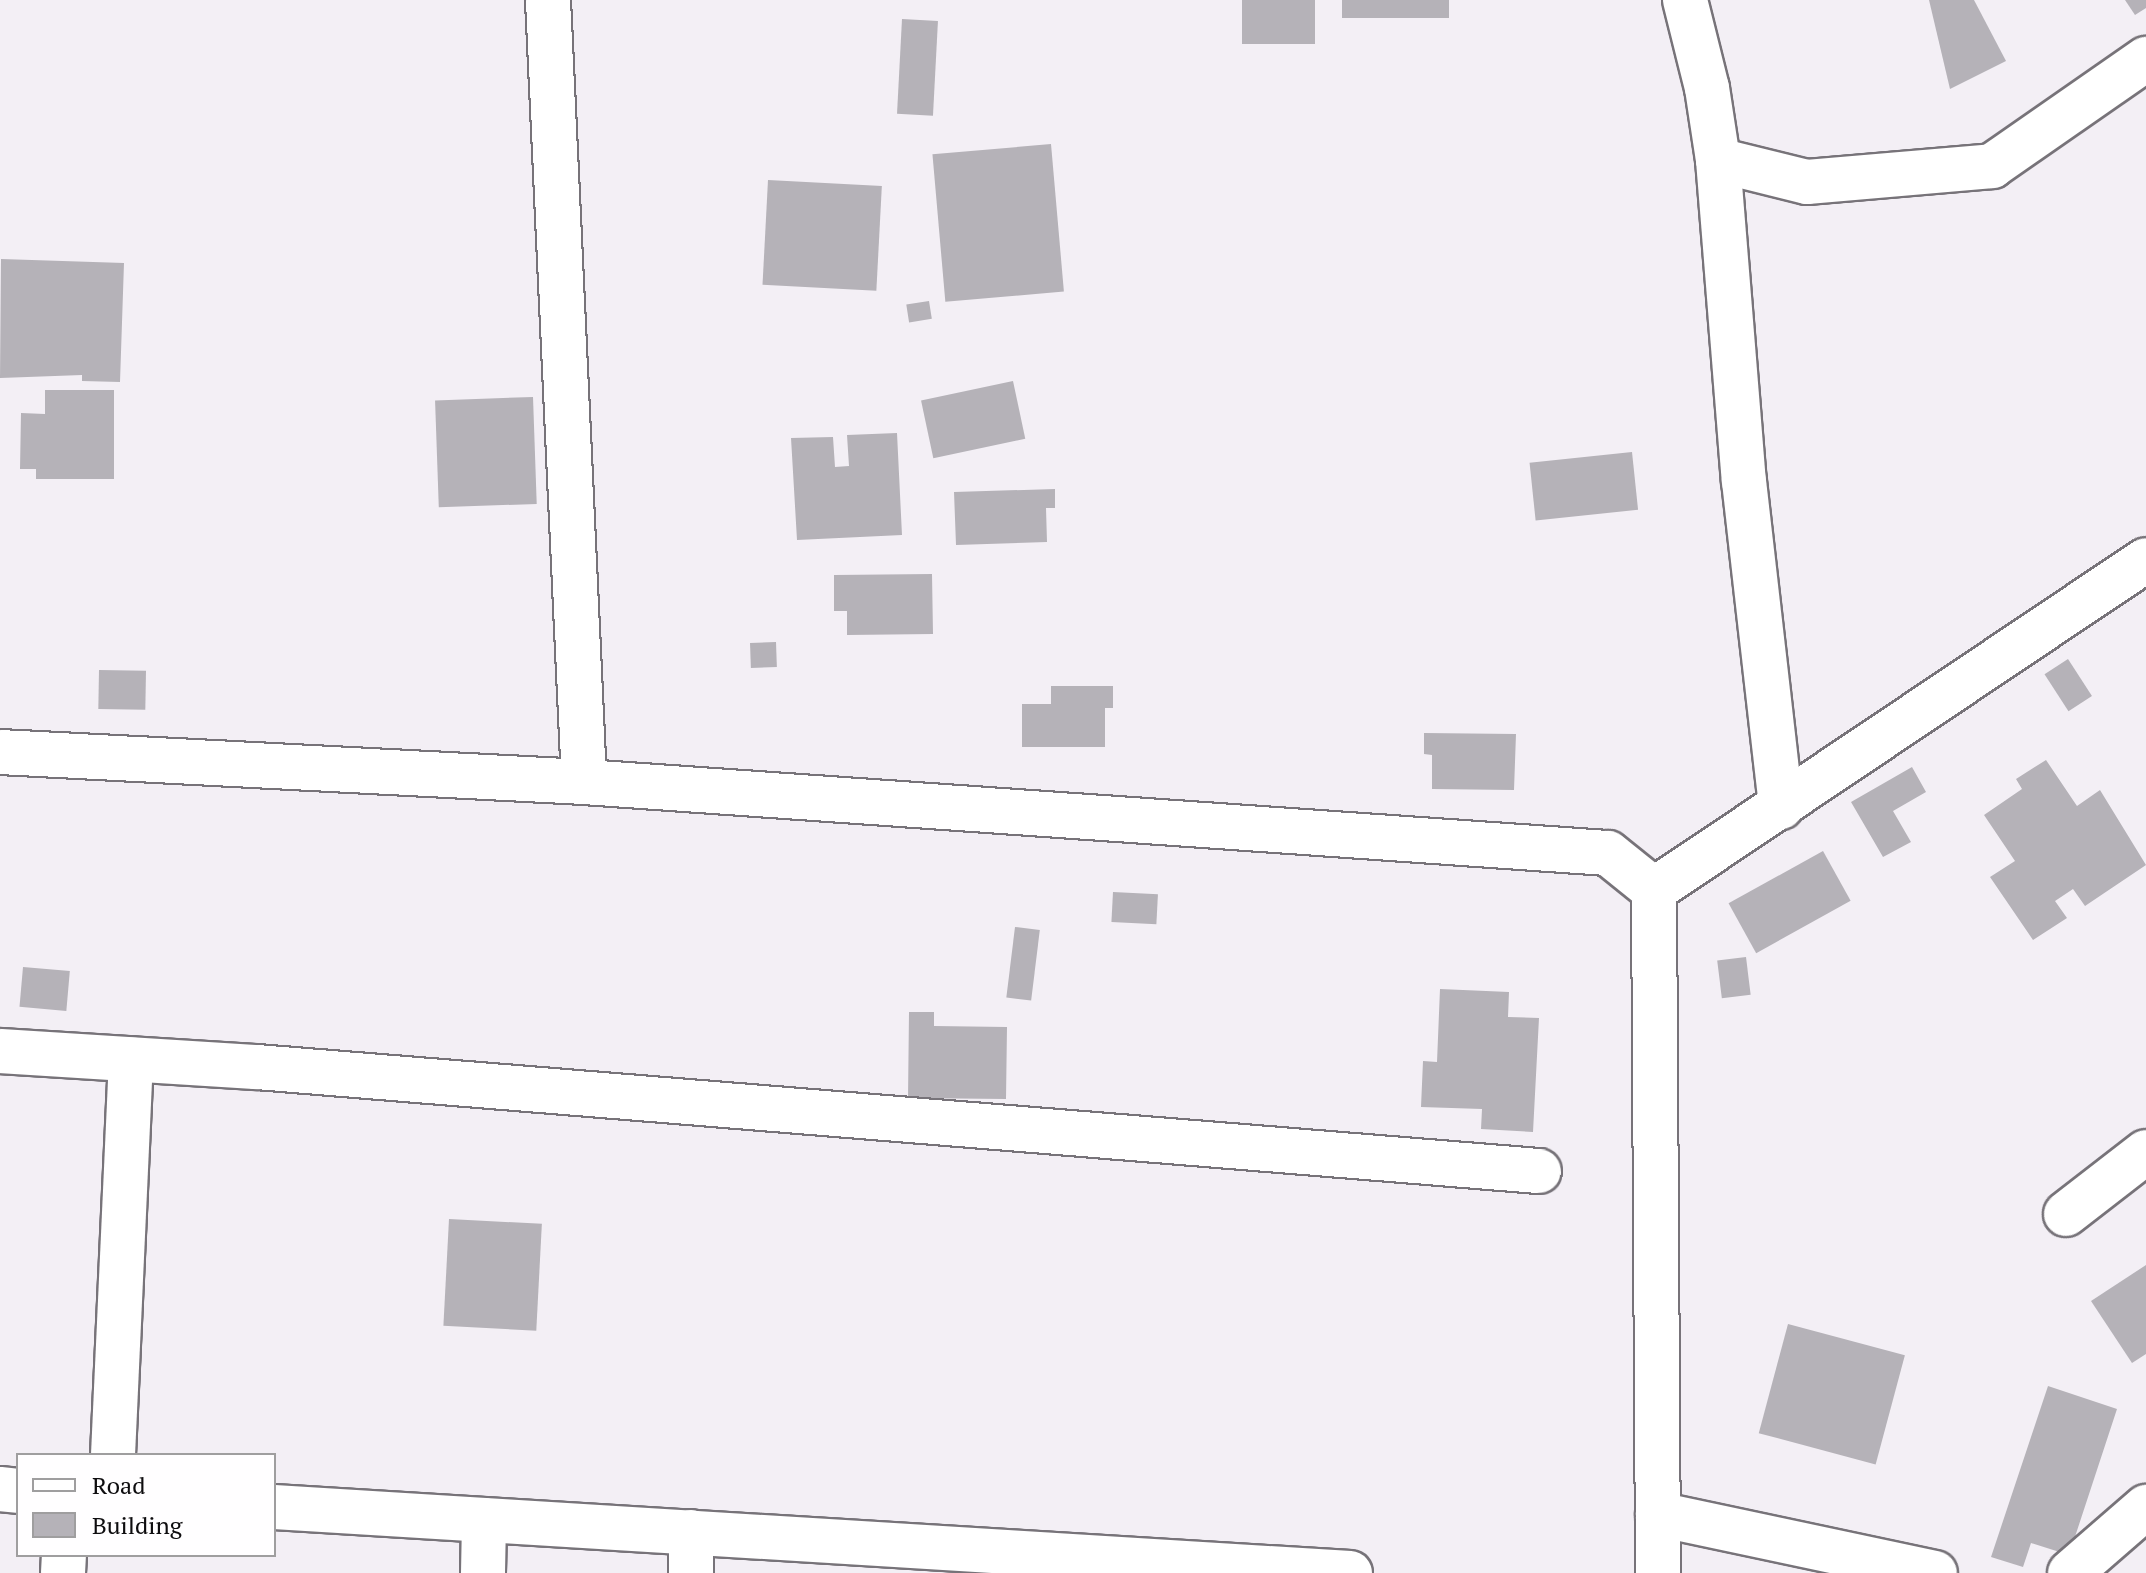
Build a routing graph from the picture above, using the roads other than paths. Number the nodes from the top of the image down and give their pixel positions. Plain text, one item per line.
1 (548, 0) edge
2 (1685, 0) edge
3 (2146, 59) edge
4 (1718, 160) junction
5 (2146, 560) edge
6 (0, 752) edge
7 (584, 782) junction
8 (1781, 807) junction
9 (1654, 890) junction
10 (0, 1051) edge
11 (131, 1059) junction
12 (2146, 1152) edge
13 (1539, 1171) dead end
14 (2066, 1214) dead end
15 (113, 1453) edge
16 (276, 1507) edge
17 (2146, 1507) edge
18 (1658, 1514) junction
19 (484, 1520) junction
20 (691, 1553) edge
21 (975, 1562) edge
22 (483, 1573) edge
23 (1350, 1573) edge
24 (1658, 1573) edge
25 (1935, 1573) edge
26 (2070, 1573) edge

1 - 7 street
2 - 4 street
3 - 4 street
4 - 8 street
5 - 8 street
6 - 7 street
7 - 9 street
8 - 9 street
9 - 18 street
10 - 11 street
11 - 13 street
11 - 15 street
12 - 14 street
16 - 19 street
17 - 26 street
18 - 24 street
18 - 25 street
19 - 20 street
19 - 22 street
20 - 21 street
21 - 23 street

